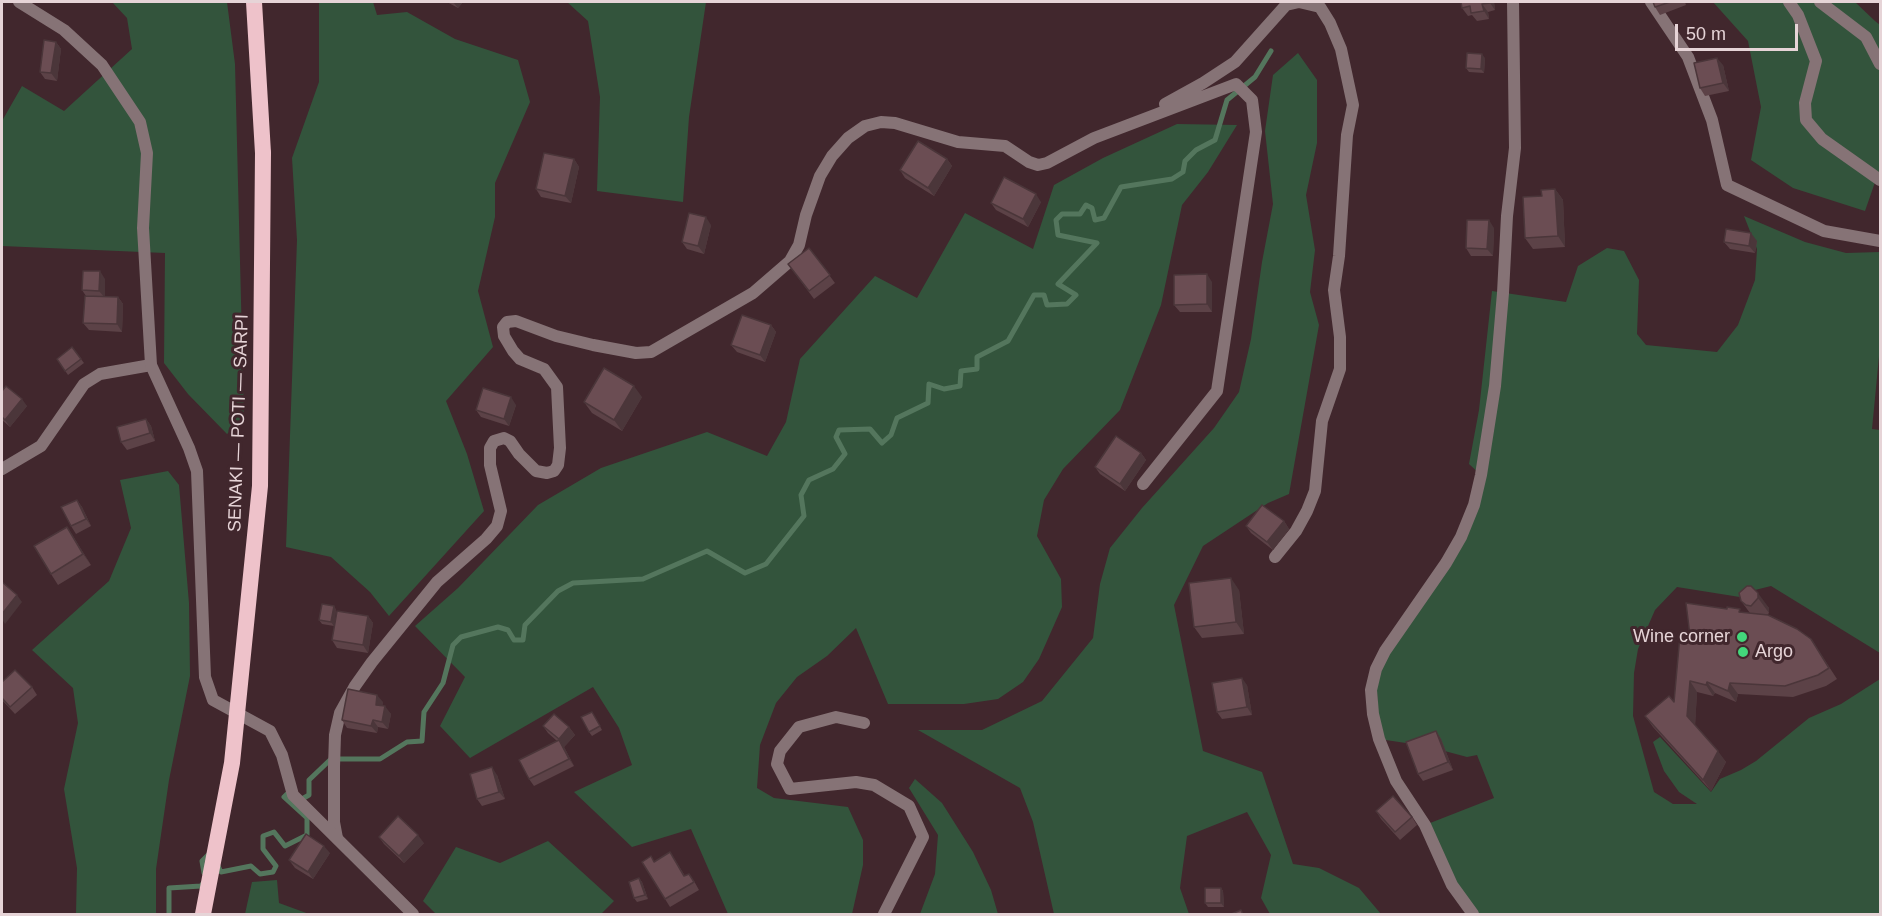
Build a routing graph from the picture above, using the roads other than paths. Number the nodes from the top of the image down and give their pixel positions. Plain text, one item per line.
1 (19, 2) edge
2 (254, 2) edge
3 (1513, 2) edge
4 (1651, 2) edge
5 (1789, 2) edge
6 (1820, 2) edge
7 (1881, 64) edge
8 (1121, 127) junction
9 (1881, 180) edge
10 (1881, 241) edge
11 (151, 365) junction
12 (6, 467) edge
13 (2, 477) edge
14 (1143, 484) dead end
15 (1275, 557) dead end
16 (864, 723) dead end
17 (337, 838) junction
18 (203, 915) edge
19 (413, 915) edge
20 (884, 915) edge
21 (1473, 915) edge

1 - 11 street
2 - 18 highway, SENAKI — POTI — SARPI, bridge
3 - 21 street
4 - 10 street
5 - 9 street
6 - 7 street
8 - 14 street
8 - 15 street
8 - 17 street
11 - 12 street
11 - 17 street
12 - 13 street
16 - 20 street
17 - 19 street

